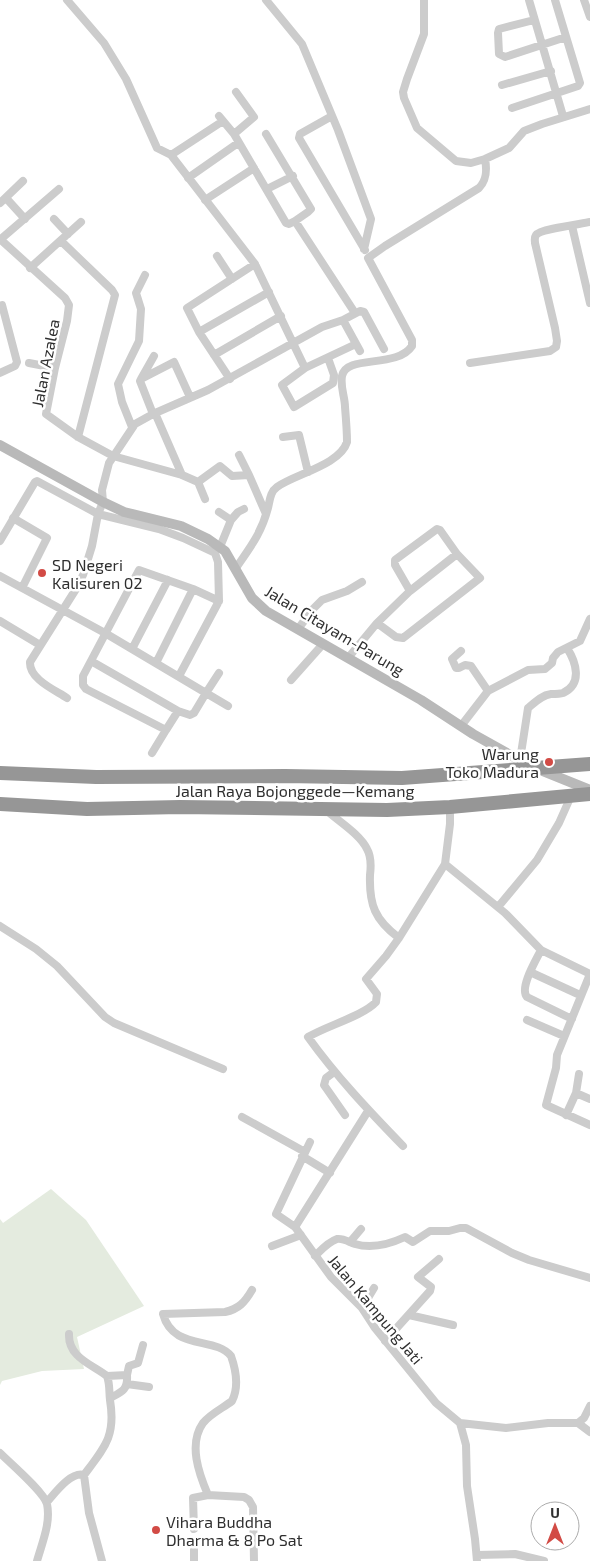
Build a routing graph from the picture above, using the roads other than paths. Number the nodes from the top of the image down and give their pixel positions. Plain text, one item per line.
1 (67, 0) edge
2 (266, 0) edge
3 (424, 0) edge
4 (529, 0) edge
5 (555, 0) edge
6 (584, 0) edge
7 (590, 17) edge
8 (534, 20) junction
9 (566, 37) junction
10 (542, 46) junction
11 (551, 71) junction
12 (502, 85) dead end
13 (236, 92) dead end
14 (557, 92) junction
15 (512, 108) dead end
16 (590, 109) edge
17 (332, 116) junction
18 (564, 116) junction
19 (234, 134) junction
20 (266, 134) dead end
21 (238, 142) junction
22 (171, 155) junction
23 (485, 160) junction
24 (254, 168) junction
25 (292, 176) junction
26 (188, 178) junction
27 (23, 181) dead end
28 (59, 189) dead end
29 (267, 190) junction
30 (205, 200) junction
31 (3, 201) edge
32 (25, 219) junction
33 (54, 219) dead end
34 (295, 221) junction
35 (82, 222) dead end
36 (590, 222) edge
37 (572, 226) junction
38 (68, 234) junction
39 (0, 239) edge
40 (61, 241) junction
41 (364, 249) junction
42 (217, 256) dead end
43 (368, 258) junction
44 (255, 264) junction
45 (30, 268) junction
46 (145, 275) dead end
47 (232, 279) junction
48 (269, 292) junction
49 (590, 303) edge
50 (2, 305) dead end
51 (355, 313) junction
52 (281, 316) junction
53 (343, 320) junction
54 (199, 332) junction
55 (292, 343) junction
56 (384, 349) dead end
57 (214, 355) junction
58 (154, 356) dead end
59 (328, 358) junction
60 (29, 363) dead end
61 (470, 363) dead end
62 (55, 368) junction
63 (305, 368) junction
64 (0, 373) edge
65 (141, 379) junction
66 (230, 379) junction
67 (190, 397) junction
68 (154, 413) junction
69 (132, 427) junction
70 (78, 437) junction
71 (284, 437) dead end
72 (0, 445) edge
73 (239, 455) dead end
74 (113, 456) junction
75 (308, 472) junction
76 (182, 476) junction
77 (249, 476) junction
78 (198, 482) junction
79 (205, 499) dead end
80 (103, 502) junction
81 (244, 509) dead end
82 (219, 512) dead end
83 (98, 514) junction
84 (266, 514) junction
85 (13, 518) junction
86 (231, 520) junction
87 (0, 541) edge
88 (220, 547) junction
89 (457, 554) junction
90 (236, 568) junction
91 (0, 576) edge
92 (168, 580) junction
93 (362, 582) dead end
94 (22, 588) junction
95 (193, 589) junction
96 (410, 591) junction
97 (219, 602) junction
98 (62, 609) junction
99 (590, 620) edge
100 (0, 622) edge
101 (377, 623) junction
102 (298, 630) junction
103 (105, 633) junction
104 (323, 644) junction
105 (40, 645) junction
106 (567, 648) junction
107 (132, 649) junction
108 (461, 651) dead end
109 (348, 658) junction
110 (91, 661) junction
111 (156, 663) junction
112 (219, 673) dead end
113 (179, 676) junction
114 (291, 680) dead end
115 (488, 691) junction
116 (206, 693) junction
117 (67, 698) dead end
118 (228, 706) dead end
119 (178, 710) junction
120 (461, 726) junction
121 (166, 730) junction
122 (152, 753) dead end
123 (520, 760) junction
124 (590, 764) edge
125 (538, 769) junction
126 (0, 773) edge
127 (590, 790) edge
128 (590, 794) edge
129 (571, 796) junction
130 (0, 804) edge
131 (450, 807) junction
132 (325, 809) junction
133 (446, 864) junction
134 (498, 907) junction
135 (0, 926) edge
136 (399, 938) junction
137 (541, 950) junction
138 (530, 972) junction
139 (580, 995) junction
140 (572, 1019) junction
141 (527, 1020) dead end
142 (564, 1036) junction
143 (223, 1069) dead end
144 (334, 1072) junction
145 (579, 1074) dead end
146 (576, 1093) junction
147 (590, 1099) edge
148 (368, 1111) junction
149 (345, 1115) dead end
150 (566, 1115) junction
151 (242, 1117) dead end
152 (590, 1125) edge
153 (310, 1142) dead end
154 (403, 1146) dead end
155 (304, 1154) junction
156 (330, 1173) junction
157 (295, 1228) junction
158 (361, 1229) dead end
159 (301, 1235) junction
160 (350, 1242) junction
161 (272, 1246) dead end
162 (315, 1256) junction
163 (439, 1258) dead end
164 (590, 1278) edge
165 (374, 1288) dead end
166 (252, 1290) dead end
167 (362, 1308) junction
168 (409, 1314) junction
169 (452, 1325) dead end
170 (69, 1334) dead end
171 (385, 1341) junction
172 (143, 1345) dead end
173 (127, 1375) junction
174 (107, 1376) junction
175 (128, 1384) junction
176 (149, 1387) dead end
177 (110, 1398) junction
178 (590, 1406) edge
179 (460, 1423) junction
180 (578, 1423) junction
181 (590, 1432) edge
182 (0, 1453) edge
183 (84, 1476) junction
184 (208, 1495) junction
185 (47, 1502) junction
186 (194, 1529) dead end
187 (194, 1544) dead end
188 (477, 1558) edge
189 (37, 1561) edge
190 (102, 1561) edge
191 (194, 1561) edge
192 (254, 1561) edge
193 (544, 1561) edge

1 - 22 street
2 - 17 street
3 - 23 street
4 - 8 street
5 - 9 street
6 - 7 street
8 - 10 street
8 - 10 street
9 - 10 street
9 - 14 street
10 - 11 street
11 - 12 street
11 - 14 street
13 - 19 street
14 - 15 street
14 - 18 street
16 - 18 street
17 - 41 street
17 - 41 street
18 - 23 street
19 - 21 street
19 - 22 street
20 - 25 street
21 - 24 street
21 - 26 street
22 - 26 street
23 - 43 street
24 - 29 street
24 - 30 street
25 - 29 street
25 - 34 street
26 - 30 street
27 - 31 street
28 - 32 street
29 - 34 street
30 - 44 street
31 - 32 street
32 - 39 street
33 - 38 street
34 - 51 street
35 - 38 street
36 - 37 street
37 - 49 street
37 - 61 street
38 - 40 street
39 - 45 street, Jalan Azalea
40 - 45 street
40 - 70 street
41 - 43 street
42 - 47 street
43 - 75 street
44 - 47 street
44 - 48 street
45 - 62 street, Jalan Azalea
46 - 69 street
47 - 54 street
48 - 52 street
48 - 54 street
50 - 64 street
51 - 53 street
51 - 56 street
52 - 55 street
52 - 57 street
53 - 55 street
53 - 59 street
54 - 57 street
55 - 63 street
55 - 66 street
57 - 66 street
58 - 65 street
59 - 63 street
59 - 63 street
60 - 62 street
62 - 70 street, Jalan Azalea
65 - 67 street
65 - 68 street
66 - 67 street
67 - 68 street
68 - 69 street
68 - 76 street
69 - 74 street
70 - 74 street, Jalan Azalea
71 - 75 street
72 - 80 main road, Jalan Citayam-Parung
73 - 77 street
74 - 76 street, Jalan Azalea
74 - 80 street
75 - 84 street
76 - 78 street, Jalan Azalea
77 - 78 street
77 - 84 street
78 - 79 street
80 - 83 street
80 - 88 main road, Jalan Citayam-Parung
81 - 86 street
82 - 86 street
83 - 85 street
83 - 97 street
83 - 98 street
84 - 90 street
85 - 87 street
85 - 94 street
86 - 88 street
88 - 90 main road, Jalan Citayam-Parung
89 - 96 street
89 - 96 street
89 - 101 street
90 - 102 main road, Jalan Citayam-Parung
91 - 94 street
92 - 95 street
92 - 103 street
92 - 107 street
93 - 102 street
94 - 98 street
95 - 97 street
95 - 111 street
96 - 101 street
97 - 113 street
98 - 103 street
98 - 105 street
99 - 106 street
100 - 105 street
101 - 109 street
102 - 104 main road, Jalan Citayam-Parung
103 - 107 street
103 - 110 street
104 - 109 main road, Jalan Citayam-Parung
104 - 114 street
105 - 117 street
106 - 115 street
106 - 123 street
107 - 111 street
108 - 115 street
109 - 120 main road, Jalan Citayam-Parung
110 - 119 street
110 - 121 street
111 - 113 street
112 - 116 street
113 - 116 street
115 - 120 street
116 - 118 street
116 - 119 street
119 - 121 street
120 - 123 main road, Jalan Citayam-Parung
121 - 122 street
123 - 125 main road, Jalan Citayam-Parung
124 - 125 highway, Jalan Raya Bojonggede—Kemang
125 - 126 highway, Jalan Raya Bojonggede—Kemang
125 - 127 main road, Jalan Citayam-Parung
128 - 129 highway, Jalan Raya Bojonggede—Kemang
129 - 131 highway, Jalan Raya Bojonggede—Kemang
129 - 134 street
130 - 132 highway, Jalan Raya Bojonggede—Kemang
131 - 132 highway, Jalan Raya Bojonggede—Kemang
131 - 133 street
132 - 136 street
133 - 134 street
133 - 136 street
134 - 137 street
135 - 143 street
136 - 144 street
137 - 138 street
137 - 139 street
138 - 139 street
138 - 140 street
139 - 140 street
140 - 142 street
141 - 142 street
142 - 150 street
144 - 148 street
144 - 149 street
145 - 146 street
146 - 147 street
146 - 150 street
148 - 154 street
148 - 156 street
150 - 152 street
151 - 155 street
153 - 155 street
155 - 156 street
155 - 157 street, Jalan Kampung Jati
156 - 157 street
157 - 159 street, Jalan Kampung Jati
158 - 160 street
159 - 161 street
159 - 162 street, Jalan Kampung Jati
160 - 162 street
160 - 164 street
162 - 167 street, Jalan Kampung Jati
163 - 168 street
165 - 167 street
166 - 184 street
167 - 171 street, Jalan Kampung Jati
168 - 169 street
168 - 171 street
170 - 174 street
171 - 179 street, Jalan Kampung Jati
172 - 173 street
173 - 174 street
173 - 175 street
174 - 177 street
175 - 176 street
175 - 177 street
177 - 183 street
178 - 180 street
179 - 180 street
179 - 188 street
180 - 181 street
182 - 185 street
183 - 185 street
183 - 190 street
184 - 186 street
184 - 192 street
185 - 189 street
187 - 191 street
188 - 193 street

